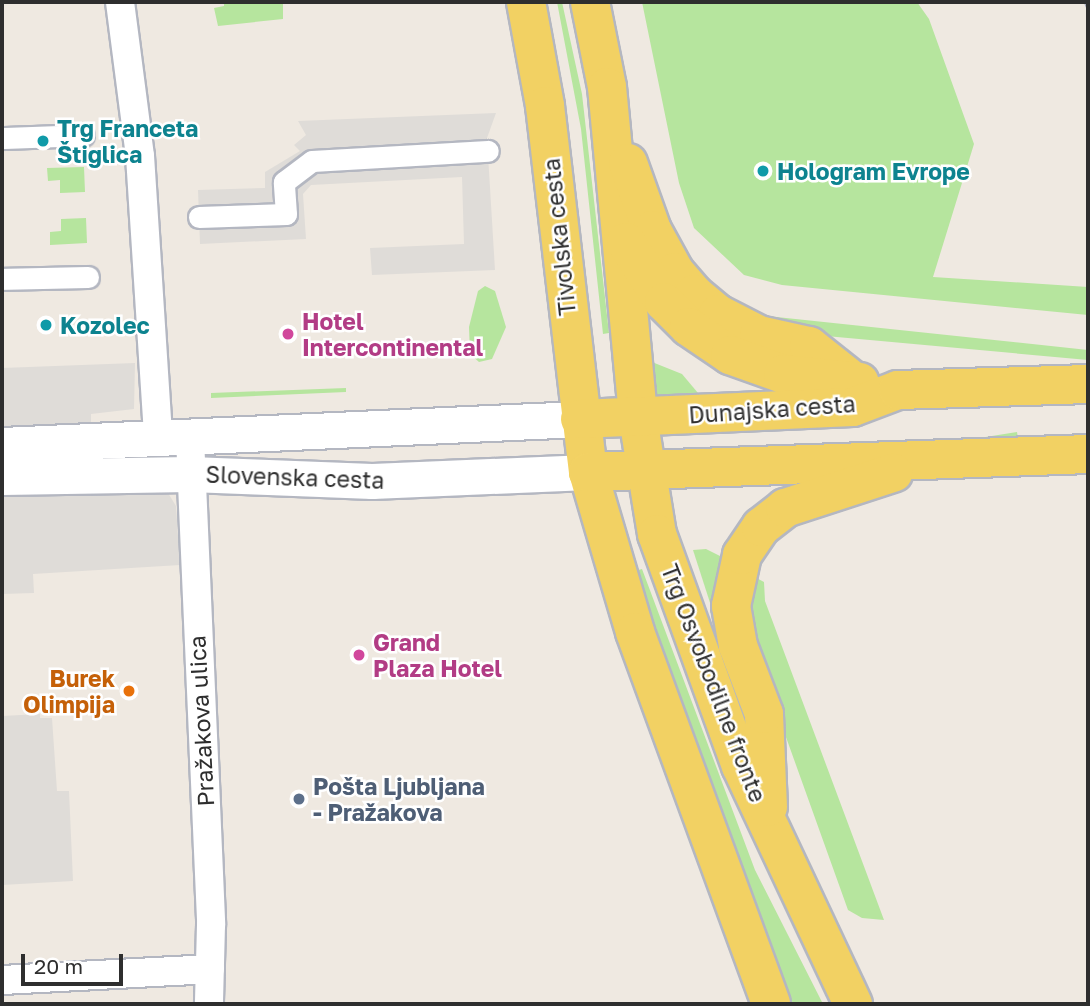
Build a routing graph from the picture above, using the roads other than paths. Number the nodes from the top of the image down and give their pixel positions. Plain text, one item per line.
1 (120, 2) edge
2 (526, 2) edge
3 (590, 2) edge
4 (607, 87) junction
5 (83, 135) dead end
6 (2, 138) edge
7 (488, 151) dead end
8 (199, 217) dead end
9 (619, 224) junction
10 (88, 277) dead end
11 (2, 279) edge
12 (852, 380) junction
13 (1088, 384) edge
14 (898, 390) junction
15 (638, 418) junction
16 (580, 419) junction
17 (174, 438) junction
18 (2, 444) edge
19 (1088, 454) edge
20 (934, 460) junction
21 (644, 470) junction
22 (588, 472) junction
23 (191, 474) junction
24 (2, 477) edge
25 (769, 823) junction
26 (209, 969) junction
27 (2, 980) edge
28 (209, 1004) edge
29 (771, 1004) edge
30 (853, 1004) edge

1 - 17 street, Pražakova ulica
2 - 16 main road, Tivolska cesta
3 - 4 main road
4 - 9 main road
4 - 12 main road
5 - 6 street
7 - 8 street
9 - 12 main road
9 - 15 main road
10 - 11 street
12 - 14 main road
13 - 14 main road, Dunajska cesta
14 - 15 main road, Dunajska cesta
15 - 16 main road, Dunajska cesta
15 - 21 main road
16 - 17 street, Slovenska cesta
16 - 22 main road, Tivolska cesta
17 - 18 street, Slovenska cesta
17 - 23 street, Pražakova ulica
19 - 20 main road
20 - 21 main road
20 - 25 main road
21 - 22 main road
21 - 25 main road, Trg Osvobodilne fronte
22 - 23 street, Slovenska cesta
22 - 29 main road
23 - 24 street, Slovenska cesta
23 - 26 street, Pražakova ulica
25 - 30 main road, Trg Osvobodilne fronte
26 - 27 street
26 - 28 street, Pražakova ulica

